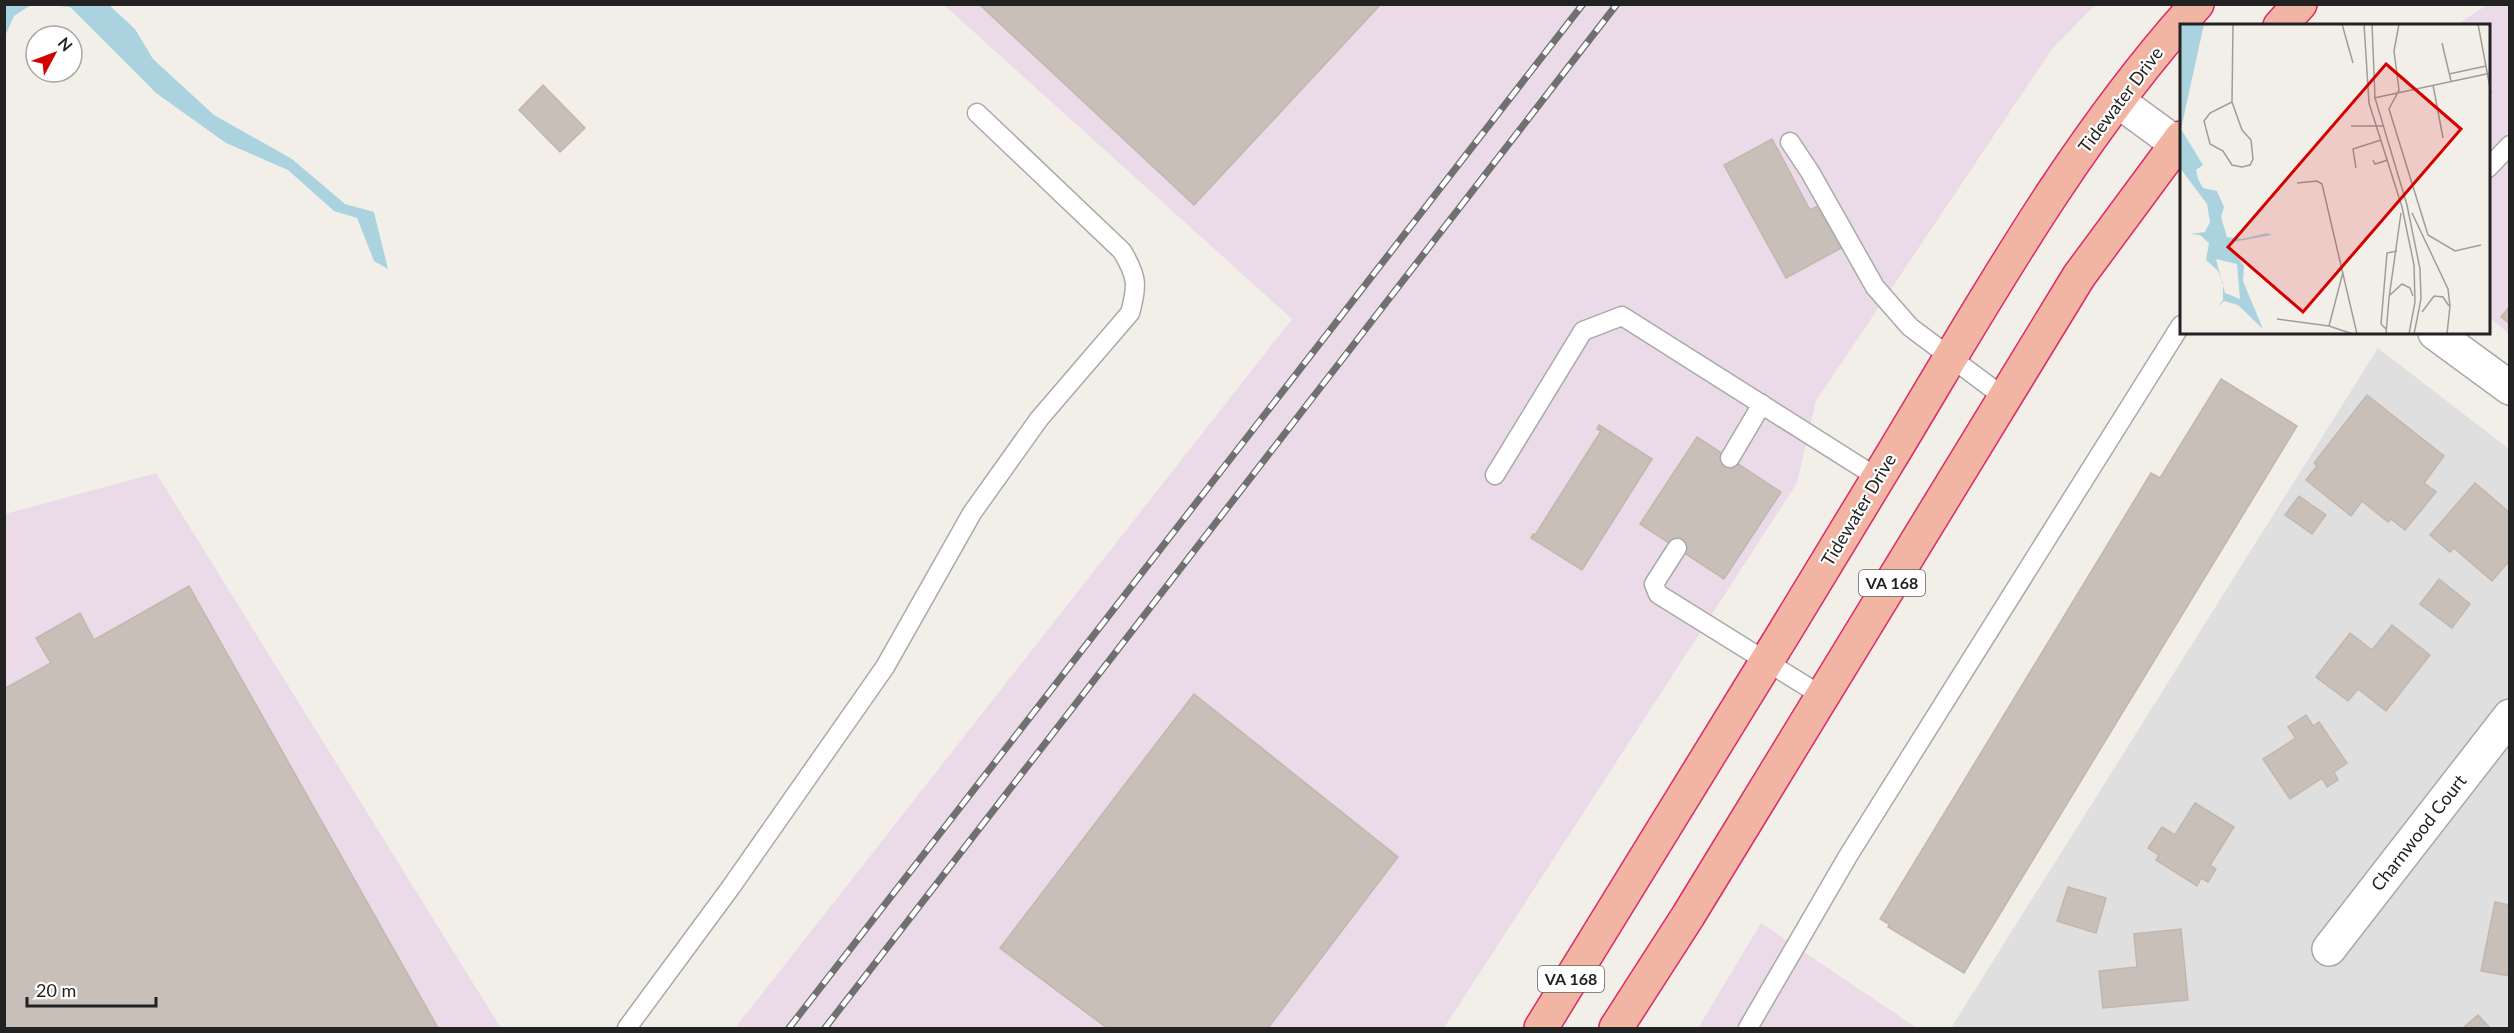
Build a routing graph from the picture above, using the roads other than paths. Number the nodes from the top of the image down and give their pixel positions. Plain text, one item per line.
1 (2197, 4) edge
2 (2300, 4) edge
3 (2181, 24) edge
4 (2282, 24) edge
5 (2180, 25) edge
6 (2118, 101) junction
7 (977, 113) dead end
8 (1790, 142) dead end
9 (2179, 143) edge
10 (2510, 145) edge
11 (2490, 166) edge
12 (2180, 327) edge
13 (2436, 334) edge
14 (1950, 359) junction
15 (2510, 388) edge
16 (2005, 398) junction
17 (1762, 404) junction
18 (1730, 458) dead end
19 (1495, 475) dead end
20 (1878, 478) junction
21 (1677, 549) dead end
22 (1768, 662) junction
23 (1822, 696) junction
24 (2510, 716) edge
25 (2328, 949) dead end
26 (627, 1029) edge
27 (1541, 1029) edge
28 (1616, 1029) edge
29 (1748, 1029) edge

1 - 3 highway, Tidewater Drive / VA 168
2 - 4 highway
5 - 6 highway, Tidewater Drive / VA 168
6 - 9 street
6 - 14 highway, Tidewater Drive / VA 168
7 - 26 lane
8 - 14 lane
9 - 16 highway, VA 168
10 - 11 lane
12 - 29 lane
13 - 15 street
14 - 16 lane
14 - 20 highway, Tidewater Drive / VA 168
16 - 23 highway, VA 168
17 - 18 lane
17 - 19 lane
17 - 20 lane
20 - 22 highway, Tidewater Drive / VA 168
21 - 22 lane
22 - 23 lane
22 - 27 highway, Tidewater Drive / VA 168
23 - 28 highway, VA 168
24 - 25 street, Charnwood Court

